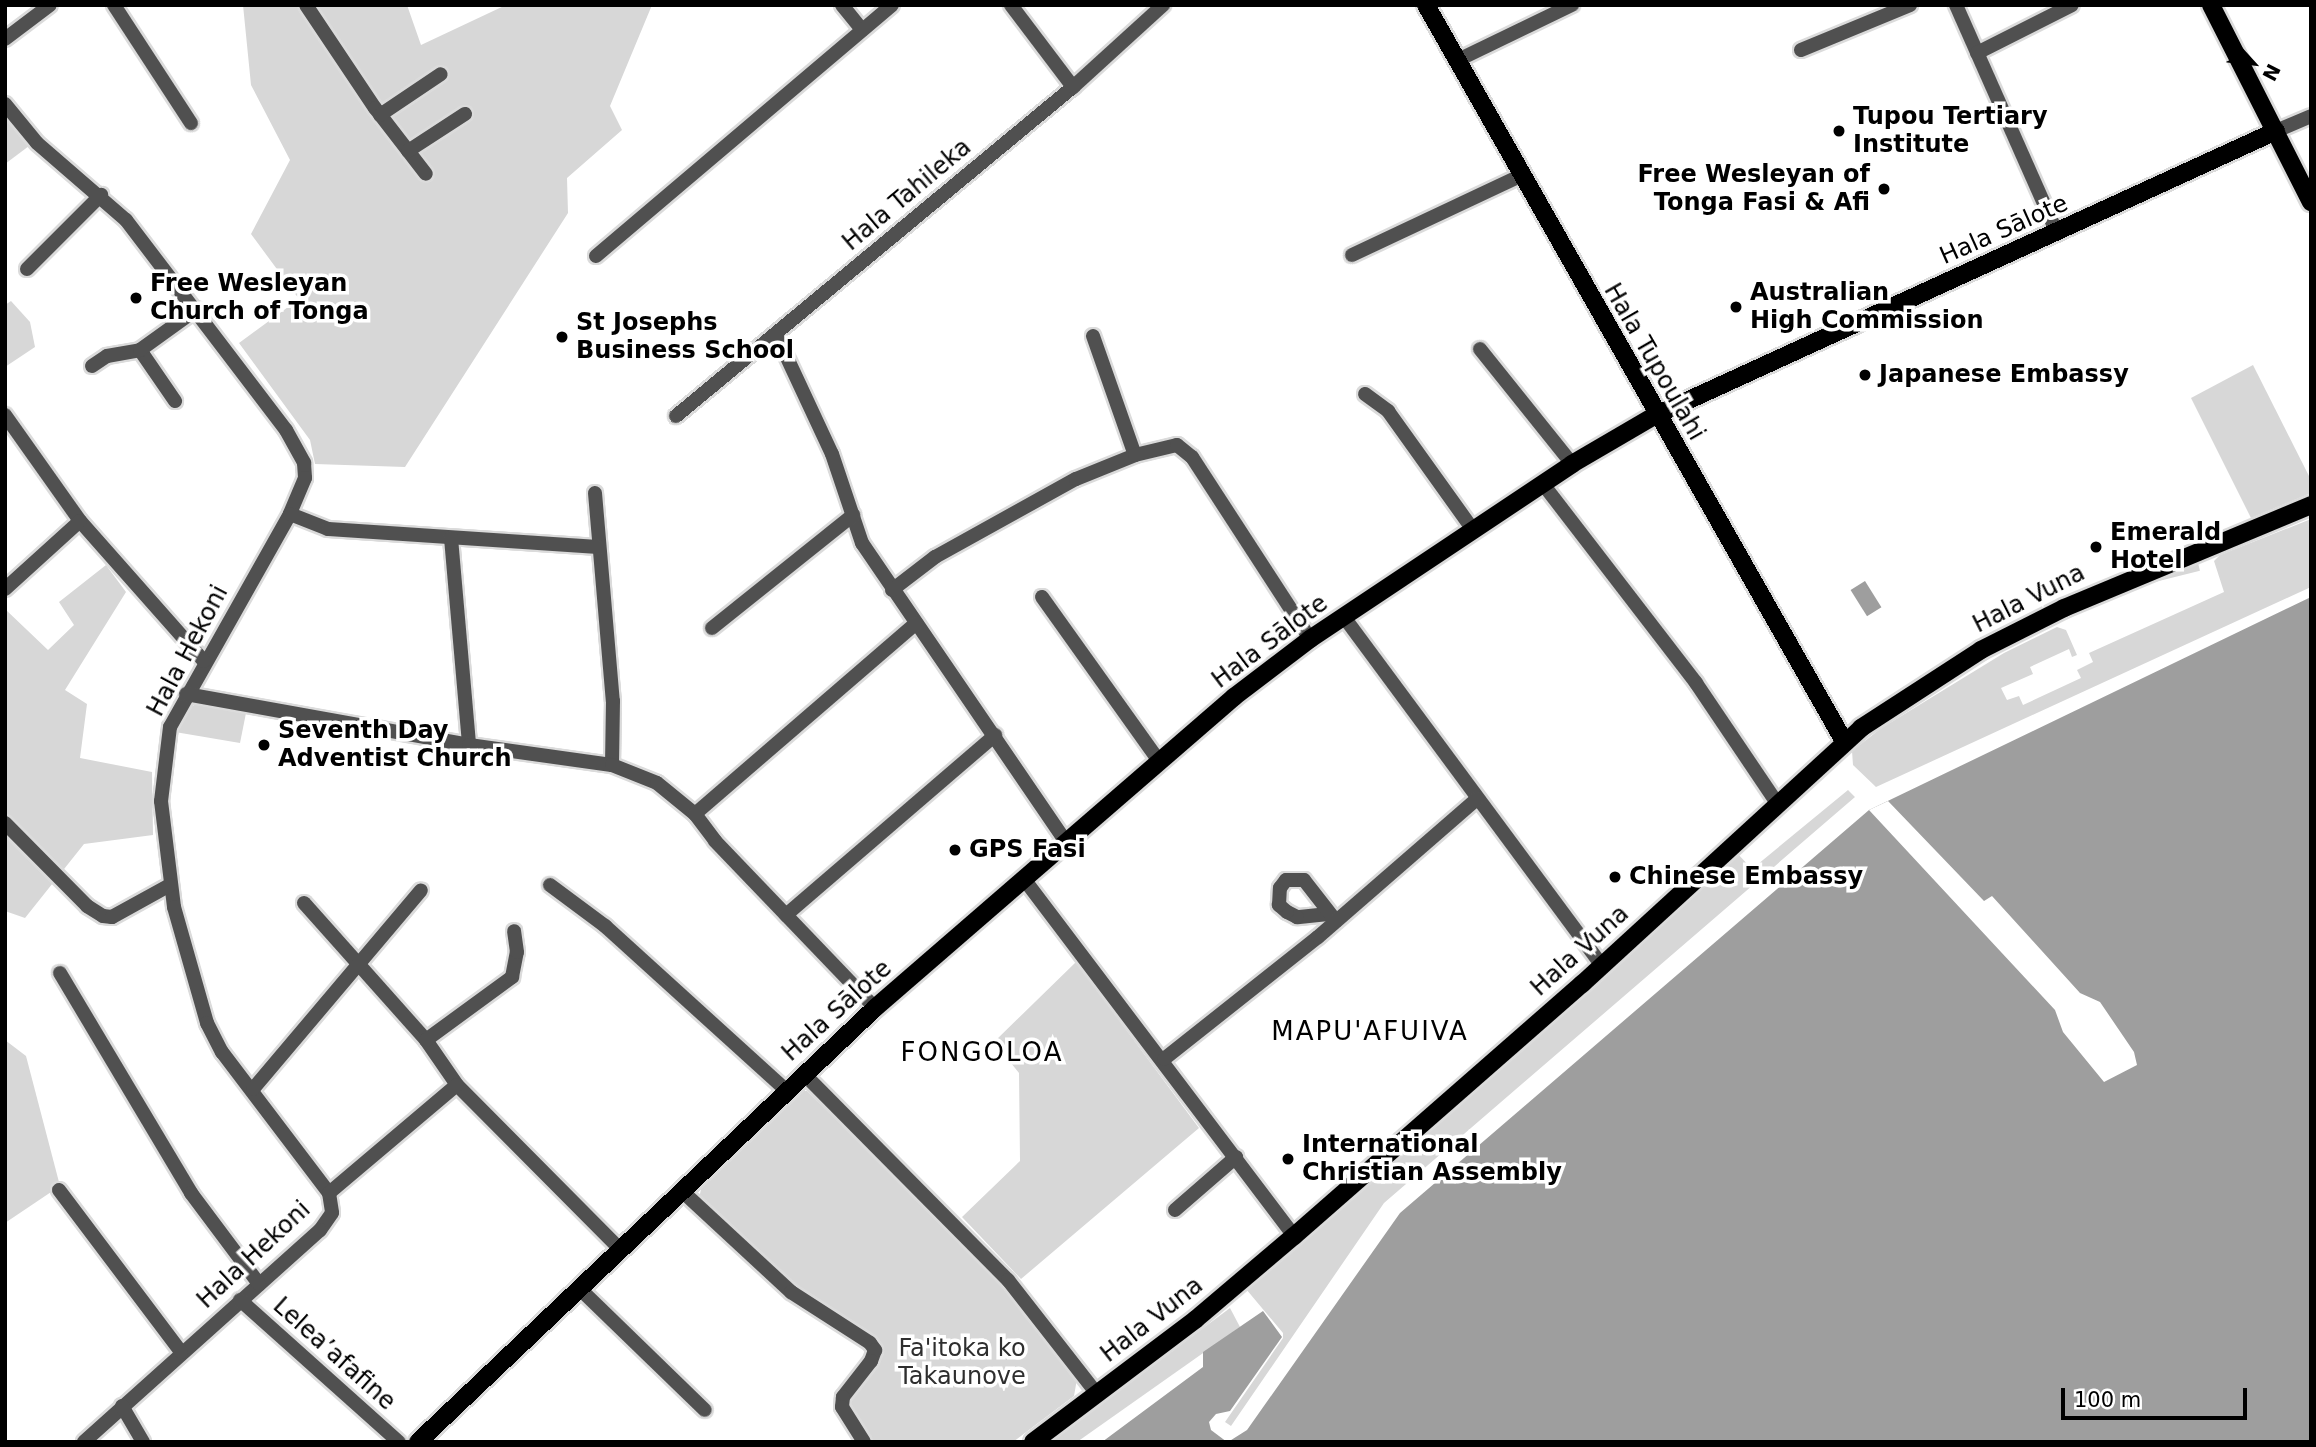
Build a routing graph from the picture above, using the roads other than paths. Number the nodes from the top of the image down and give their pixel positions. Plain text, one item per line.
1 (50, 5) edge
2 (114, 5) edge
3 (306, 5) edge
4 (842, 5) edge
5 (892, 5) edge
6 (1011, 5) edge
7 (1163, 5) edge
8 (1426, 5) edge
9 (1572, 5) edge
10 (1910, 5) edge
11 (1956, 5) edge
12 (2071, 5) edge
13 (2211, 5) edge
14 (862, 30) junction
15 (5, 39) edge
16 (1801, 50) dead end
17 (1977, 53) junction
18 (1456, 61) junction
19 (441, 74) dead end
20 (1073, 87) junction
21 (5, 104) edge
22 (465, 114) dead end
23 (380, 115) junction
24 (2311, 116) edge
25 (191, 123) dead end
26 (2276, 131) junction
27 (408, 151) junction
28 (426, 174) dead end
29 (1520, 176) junction
30 (101, 195) junction
31 (2311, 202) edge
32 (2057, 233) junction
33 (1352, 255) dead end
34 (596, 256) dead end
35 (27, 268) dead end
36 (197, 309) junction
37 (776, 334) junction
38 (1093, 336) dead end
39 (1480, 349) dead end
40 (140, 350) junction
41 (92, 366) dead end
42 (1365, 394) dead end
43 (175, 401) dead end
44 (5, 415) edge
45 (1656, 415) junction
46 (676, 416) dead end
47 (10, 436) edge
48 (1135, 455) junction
49 (1572, 464) junction
50 (1543, 484) junction
51 (595, 493) dead end
52 (2311, 505) edge
53 (290, 514) junction
54 (853, 515) junction
55 (80, 521) junction
56 (1474, 531) junction
57 (451, 537) junction
58 (598, 547) junction
59 (5, 589) edge
60 (892, 590) junction
61 (1042, 597) dead end
62 (1344, 617) junction
63 (916, 623) junction
64 (712, 628) dead end
65 (1310, 639) junction
66 (204, 660) junction
67 (186, 694) junction
68 (995, 735) junction
69 (1844, 741) junction
70 (469, 745) junction
71 (1159, 761) junction
72 (612, 765) junction
73 (1477, 799) junction
74 (1777, 803) junction
75 (695, 814) junction
76 (5, 823) edge
77 (1066, 842) junction
78 (1024, 879) junction
79 (170, 885) junction
80 (550, 885) dead end
81 (421, 890) dead end
82 (304, 903) dead end
83 (786, 915) junction
84 (514, 931) dead end
85 (361, 965) junction
86 (1602, 966) junction
87 (60, 973) dead end
88 (875, 1008) junction
89 (426, 1040) junction
90 (1164, 1059) junction
91 (804, 1074) junction
92 (457, 1085) junction
93 (253, 1089) junction
94 (786, 1090) junction
95 (1236, 1157) junction
96 (59, 1190) dead end
97 (682, 1191) junction
98 (329, 1194) junction
99 (1175, 1210) dead end
100 (1294, 1236) junction
101 (620, 1249) junction
102 (258, 1284) junction
103 (579, 1288) junction
104 (240, 1300) junction
105 (181, 1352) junction
106 (1097, 1394) junction
107 (122, 1406) junction
108 (705, 1410) dead end
109 (83, 1442) edge
110 (143, 1442) edge
111 (399, 1442) edge
112 (418, 1442) edge
113 (864, 1442) edge
114 (1033, 1442) edge

1 - 15 street
2 - 25 street
3 - 23 street
4 - 14 street
5 - 14 street
6 - 20 street
7 - 20 street, Hala Tahileka
8 - 18 main road, Hala Tupoulahi
9 - 18 street
10 - 16 street
11 - 17 street
12 - 17 street
13 - 26 main road
14 - 34 street
17 - 32 street
18 - 29 main road, Hala Tupoulahi
19 - 23 street
20 - 37 street, Hala Tahileka
21 - 30 street, Hala Hekoni
22 - 27 street
23 - 27 street
24 - 26 street, Hala Sālote
26 - 31 main road
26 - 32 main road, Hala Sālote
27 - 28 street
29 - 33 street
29 - 45 main road, Hala Tupoulahi
30 - 35 street
30 - 36 street, Hala Hekoni
32 - 45 main road, Hala Sālote
36 - 40 street
36 - 53 street, Hala Hekoni
37 - 46 street, Hala Tahileka
37 - 54 street
38 - 48 street
39 - 49 street
40 - 41 street
40 - 43 street
42 - 56 street
44 - 47 street
45 - 49 main road, Hala Sālote
45 - 69 main road, Hala Tupoulahi
47 - 55 street
48 - 60 street
48 - 65 street
49 - 50 main road, Hala Sālote
50 - 56 main road, Hala Sālote
50 - 74 street
51 - 58 street
52 - 69 main road, Hala Vuna
53 - 57 street
53 - 66 street, Hala Hekoni
54 - 60 street
54 - 64 street
55 - 59 street
55 - 66 street
56 - 62 main road, Hala Sālote
57 - 58 street
57 - 70 street
58 - 72 street
60 - 63 street
61 - 71 street
62 - 65 main road, Hala Sālote
62 - 73 street
63 - 68 street
63 - 75 street
65 - 71 main road, Hala Sālote
66 - 67 street, Hala Hekoni
67 - 70 street
67 - 79 street, Hala Hekoni
68 - 77 street
68 - 83 street
69 - 74 main road, Hala Vuna
70 - 72 street
71 - 77 main road, Hala Sālote
72 - 75 street
73 - 86 street
73 - 90 street
74 - 86 main road, Hala Vuna
75 - 83 street
76 - 79 street
77 - 78 main road, Hala Sālote
78 - 88 main road, Hala Sālote
78 - 90 street
79 - 93 street, Hala Hekoni
80 - 94 street
81 - 85 street
82 - 85 street
83 - 88 street
84 - 89 street
85 - 89 street
85 - 93 street
86 - 100 main road, Hala Vuna
87 - 102 street
88 - 91 main road, Hala Sālote
89 - 92 street
90 - 95 street
91 - 94 main road, Hala Sālote
91 - 106 street
92 - 98 street
92 - 101 street
93 - 98 street, Hala Hekoni
94 - 97 main road, Hala Sālote
95 - 99 street
95 - 100 street
96 - 105 street
97 - 101 main road, Hala Sālote
97 - 113 street
98 - 102 street, Hala Hekoni
100 - 106 main road, Hala Vuna
101 - 103 main road, Hala Sālote
102 - 104 street, Hala Hekoni
103 - 108 street
103 - 112 main road, Hala Sālote
104 - 105 street, Hala Hekoni
104 - 111 street, Lelea’afafine
105 - 107 street, Hala Hekoni
106 - 114 main road, Hala Vuna
107 - 109 street, Hala Hekoni
107 - 110 street

